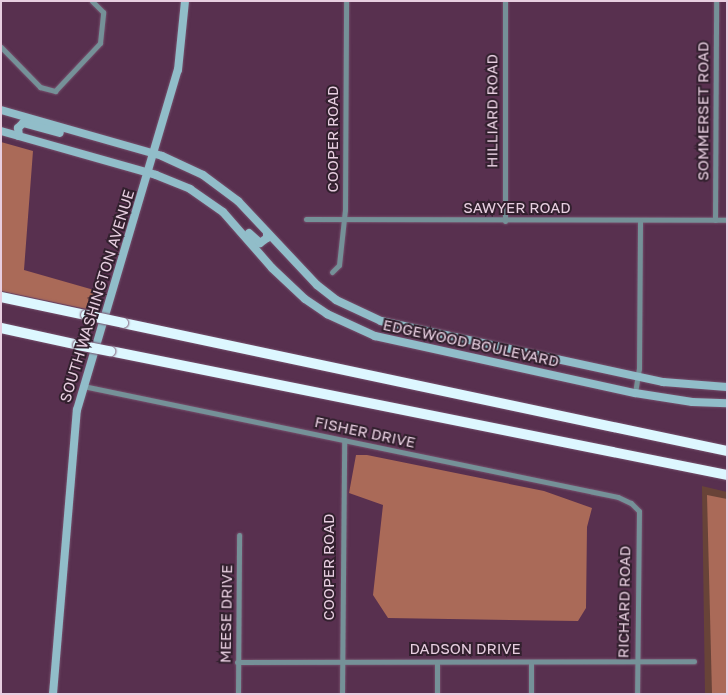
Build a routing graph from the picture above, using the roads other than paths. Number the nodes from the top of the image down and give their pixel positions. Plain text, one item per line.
1 (92, 1) edge
2 (185, 1) edge
3 (346, 1) edge
4 (505, 1) edge
5 (716, 1) edge
6 (1, 47) edge
7 (1, 110) edge
8 (1, 131) edge
9 (74, 132) junction
10 (20, 136) junction
11 (153, 154) junction
12 (147, 172) junction
13 (223, 212) junction
14 (306, 219) dead end
15 (344, 220) junction
16 (504, 220) junction
17 (640, 220) junction
18 (715, 220) junction
19 (727, 220) edge
20 (267, 233) junction
21 (332, 272) dead end
22 (1, 297) edge
23 (1, 328) edge
24 (638, 377) junction
25 (83, 386) junction
26 (727, 386) edge
27 (635, 393) junction
28 (727, 403) edge
29 (344, 440) junction
30 (727, 451) edge
31 (727, 475) edge
32 (638, 511) joint
33 (239, 535) dead end
34 (635, 661) junction
35 (694, 661) dead end
36 (237, 662) junction
37 (342, 662) junction
38 (437, 662) junction
39 (531, 662) junction
40 (52, 694) edge
41 (238, 694) edge
42 (342, 694) edge
43 (437, 694) edge
44 (531, 694) edge
45 (637, 694) edge

1 - 6 street
2 - 11 street, SOUTH WASHINGTON AVENUE
3 - 15 street, COOPER ROAD
4 - 16 street, HILLIARD ROAD
5 - 18 street, SOMMERSET ROAD
7 - 9 street
8 - 10 street, EDGEWOOD BOULEVARD
9 - 10 street
9 - 11 street
10 - 12 street, EDGEWOOD BOULEVARD
11 - 12 street, SOUTH WASHINGTON AVENUE
11 - 20 street
12 - 13 street, EDGEWOOD BOULEVARD
12 - 25 street, SOUTH WASHINGTON AVENUE
13 - 20 street
13 - 27 street, EDGEWOOD BOULEVARD
14 - 15 street, SAWYER ROAD
15 - 16 street, SAWYER ROAD
15 - 21 street, COOPER ROAD
16 - 17 street, SAWYER ROAD
17 - 18 street, SAWYER ROAD
17 - 24 street
18 - 19 street, SAWYER ROAD
20 - 24 street
22 - 30 highway, bridge
23 - 31 highway, bridge
24 - 26 street
24 - 27 street
25 - 29 street, FISHER DRIVE
25 - 40 street, SOUTH WASHINGTON AVENUE
27 - 28 street, EDGEWOOD BOULEVARD
29 - 32 street, FISHER DRIVE
29 - 37 street, COOPER ROAD
32 - 34 street, RICHARD ROAD
33 - 36 street, MEESE DRIVE
34 - 35 street, DADSON DRIVE
34 - 39 street, DADSON DRIVE
34 - 45 street, RICHARD ROAD
36 - 37 street, DADSON DRIVE
36 - 41 street, MEESE DRIVE
37 - 38 street, DADSON DRIVE
37 - 42 street, COOPER ROAD
38 - 39 street, DADSON DRIVE
38 - 43 street
39 - 44 street

